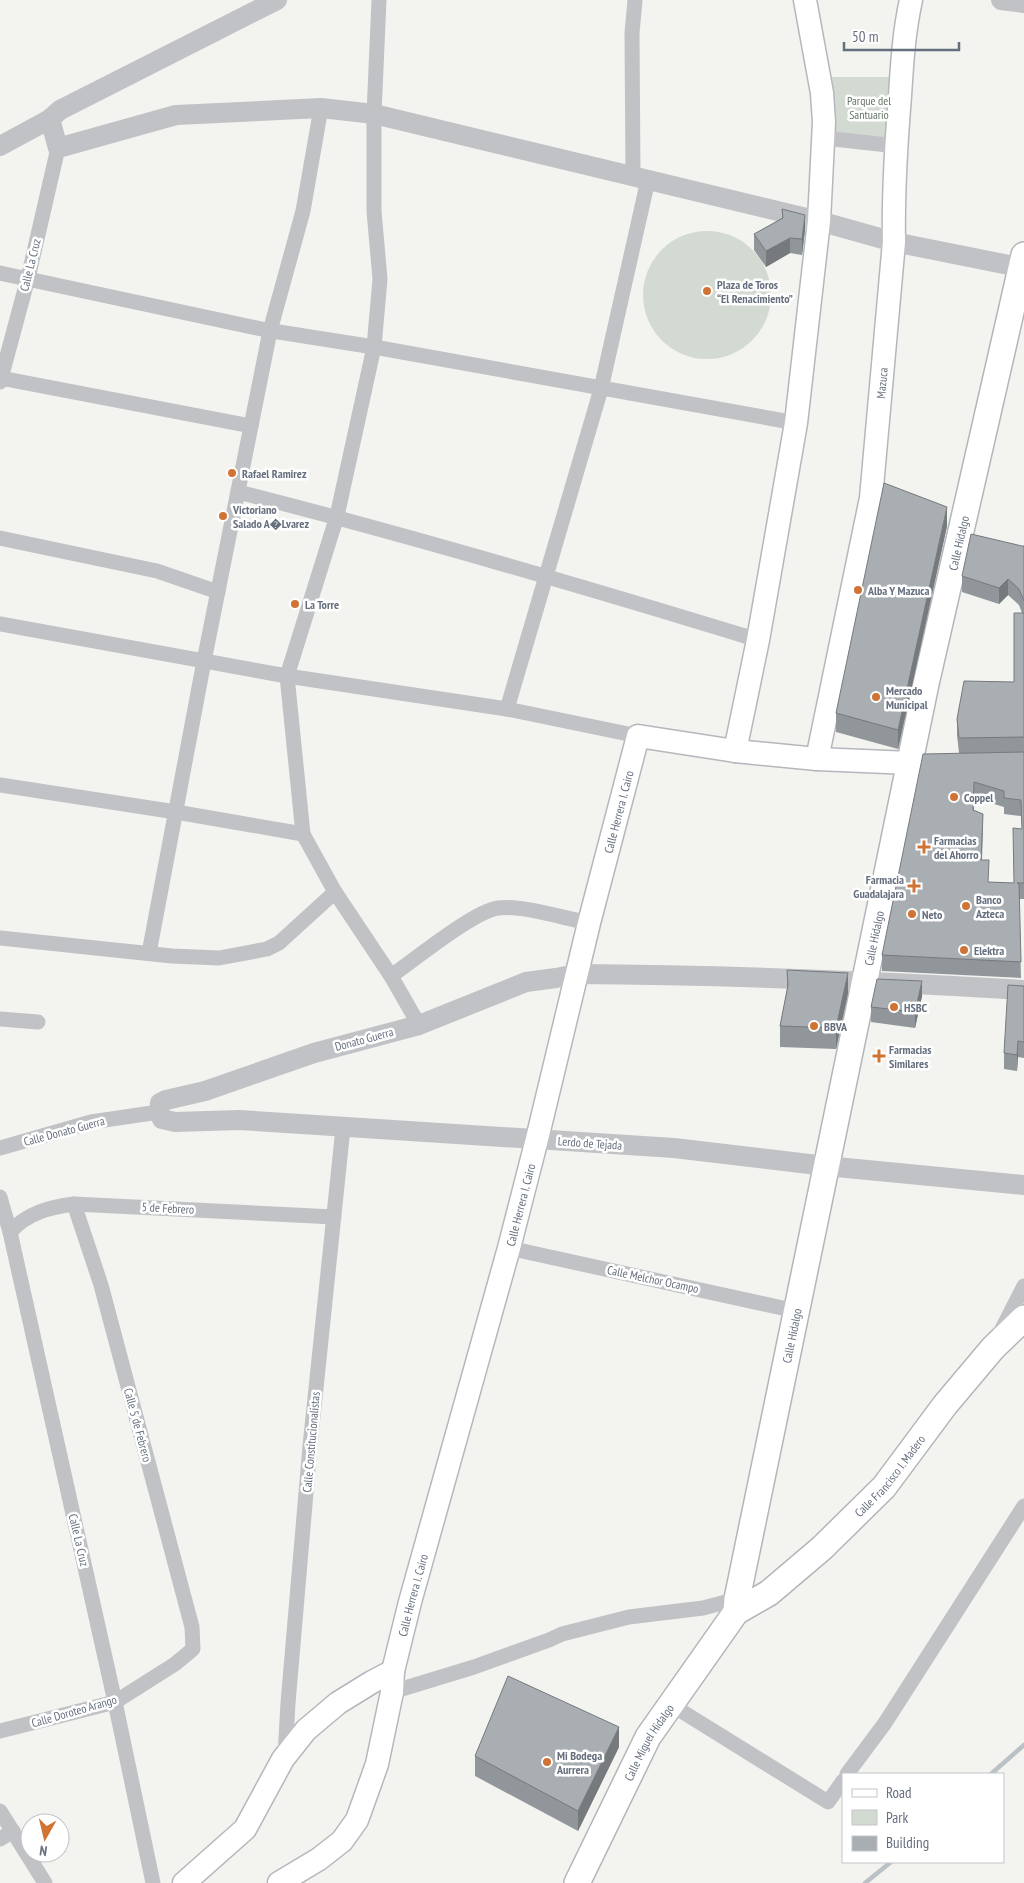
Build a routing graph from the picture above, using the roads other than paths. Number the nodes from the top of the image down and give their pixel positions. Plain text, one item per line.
1 (277, 0) edge
2 (379, 0) edge
3 (634, 0) edge
4 (804, 0) edge
5 (911, 0) edge
6 (1001, 0) edge
7 (1024, 3) edge
8 (321, 108) junction
9 (374, 114) junction
10 (50, 119) junction
11 (824, 138) junction
12 (0, 146) edge
13 (897, 146) junction
14 (58, 148) junction
15 (640, 178) junction
16 (818, 221) junction
17 (894, 242) junction
18 (1023, 264) edge
19 (0, 273) edge
20 (28, 278) junction
21 (270, 331) junction
22 (374, 347) junction
23 (1, 380) edge
24 (601, 389) junction
25 (796, 423) junction
26 (252, 426) junction
27 (238, 492) junction
28 (337, 516) junction
29 (0, 538) edge
30 (545, 575) junction
31 (218, 592) junction
32 (0, 624) edge
33 (758, 640) junction
34 (204, 660) junction
35 (288, 676) junction
36 (507, 709) junction
37 (638, 736) junction
38 (735, 751) junction
39 (817, 759) junction
40 (910, 763) junction
41 (0, 785) edge
42 (176, 812) junction
43 (302, 834) junction
44 (335, 892) junction
45 (588, 923) junction
46 (0, 938) edge
47 (149, 953) junction
48 (576, 974) junction
49 (391, 976) junction
50 (865, 981) junction
51 (1024, 990) edge
52 (0, 1019) edge
53 (38, 1022) dead end
54 (419, 1025) junction
55 (159, 1112) junction
56 (343, 1128) junction
57 (538, 1139) junction
58 (0, 1148) edge
59 (826, 1166) junction
60 (1024, 1185) edge
61 (74, 1204) junction
62 (1, 1206) edge
63 (334, 1217) junction
64 (10, 1232) junction
65 (509, 1248) junction
66 (1024, 1286) edge
67 (796, 1311) junction
68 (1024, 1318) edge
69 (993, 1348) junction
70 (1024, 1506) edge
71 (736, 1606) junction
72 (193, 1649) joint
73 (392, 1681) junction
74 (115, 1702) junction
75 (670, 1704) junction
76 (0, 1731) edge
77 (285, 1756) junction
78 (848, 1773) edge
79 (842, 1782) edge
80 (0, 1811) edge
81 (13, 1831) junction
82 (0, 1839) edge
83 (45, 1883) edge
84 (153, 1883) edge
85 (184, 1883) edge
86 (280, 1883) edge
87 (577, 1883) edge

1 - 10 street
2 - 9 street
3 - 15 street
4 - 11 main road
5 - 13 main road, Mazuca
6 - 7 street
8 - 9 street
8 - 14 street
8 - 21 street
9 - 15 street
9 - 22 street
10 - 12 street
10 - 14 street
11 - 13 street
11 - 16 main road
13 - 17 main road, Mazuca
14 - 20 street, Calle La Cruz
15 - 16 street
15 - 24 street
16 - 17 street
16 - 25 main road
17 - 18 street
17 - 39 main road, Mazuca
18 - 40 main road, Calle Hidalgo
19 - 20 street
20 - 21 street
20 - 23 street, Calle La Cruz
21 - 22 street
21 - 26 street
22 - 24 street
22 - 28 street
23 - 26 street
24 - 25 street
24 - 30 street
25 - 33 main road
26 - 27 street
27 - 28 street
27 - 31 street
28 - 30 street
28 - 35 street
29 - 31 street
30 - 33 street
30 - 36 street
31 - 34 street
32 - 34 street
33 - 38 main road
34 - 35 street
34 - 42 street
35 - 36 street
35 - 43 street
36 - 37 street
37 - 38 main road
37 - 45 main road, Calle Herrera I. Cairo
38 - 39 main road
39 - 40 main road
40 - 50 main road, Calle Hidalgo
41 - 42 street
42 - 43 street
42 - 47 street
43 - 44 street
44 - 47 street
44 - 49 street
45 - 48 main road, Calle Herrera I. Cairo
45 - 49 street
46 - 47 street
48 - 50 street, Donato Guerra
48 - 54 street, Donato Guerra
48 - 57 main road, Calle Herrera I. Cairo
49 - 54 street
50 - 51 street, Donato Guerra
50 - 59 main road, Calle Hidalgo
52 - 53 street
54 - 55 street, Donato Guerra
55 - 56 street, Lerdo de Tejada
55 - 58 street, Calle Donato Guerra
56 - 57 street, Lerdo de Tejada
56 - 63 street, Calle Constitucionalistas
57 - 59 street, Lerdo de Tejada
57 - 65 main road, Calle Herrera I. Cairo
59 - 60 street, Lerdo de Tejada
59 - 67 main road, Calle Hidalgo
61 - 63 street, 5 de Febrero
61 - 64 street, 5 de Febrero
61 - 72 street, Calle 5 de Febrero
62 - 64 street, Calle La Cruz
63 - 77 street, Calle Constitucionalistas
64 - 74 street, Calle La Cruz
65 - 67 street, Calle Melchor Ocampo
65 - 73 main road, Calle Herrera I. Cairo
66 - 69 street
67 - 71 main road, Calle Hidalgo
68 - 69 main road, Calle Francisco I. Madero
69 - 71 main road, Calle Francisco I. Madero
70 - 78 street
71 - 73 street
71 - 75 main road, Calle Miguel Hidalgo
72 - 74 street, Calle Doroteo Arango
73 - 77 main road
73 - 86 main road, Calle Herrera I. Cairo
74 - 76 street, Calle Doroteo Arango
74 - 84 street, Calle La Cruz
75 - 79 street
75 - 87 main road, Calle Miguel Hidalgo
77 - 85 main road
80 - 81 street
81 - 82 street
81 - 83 street

